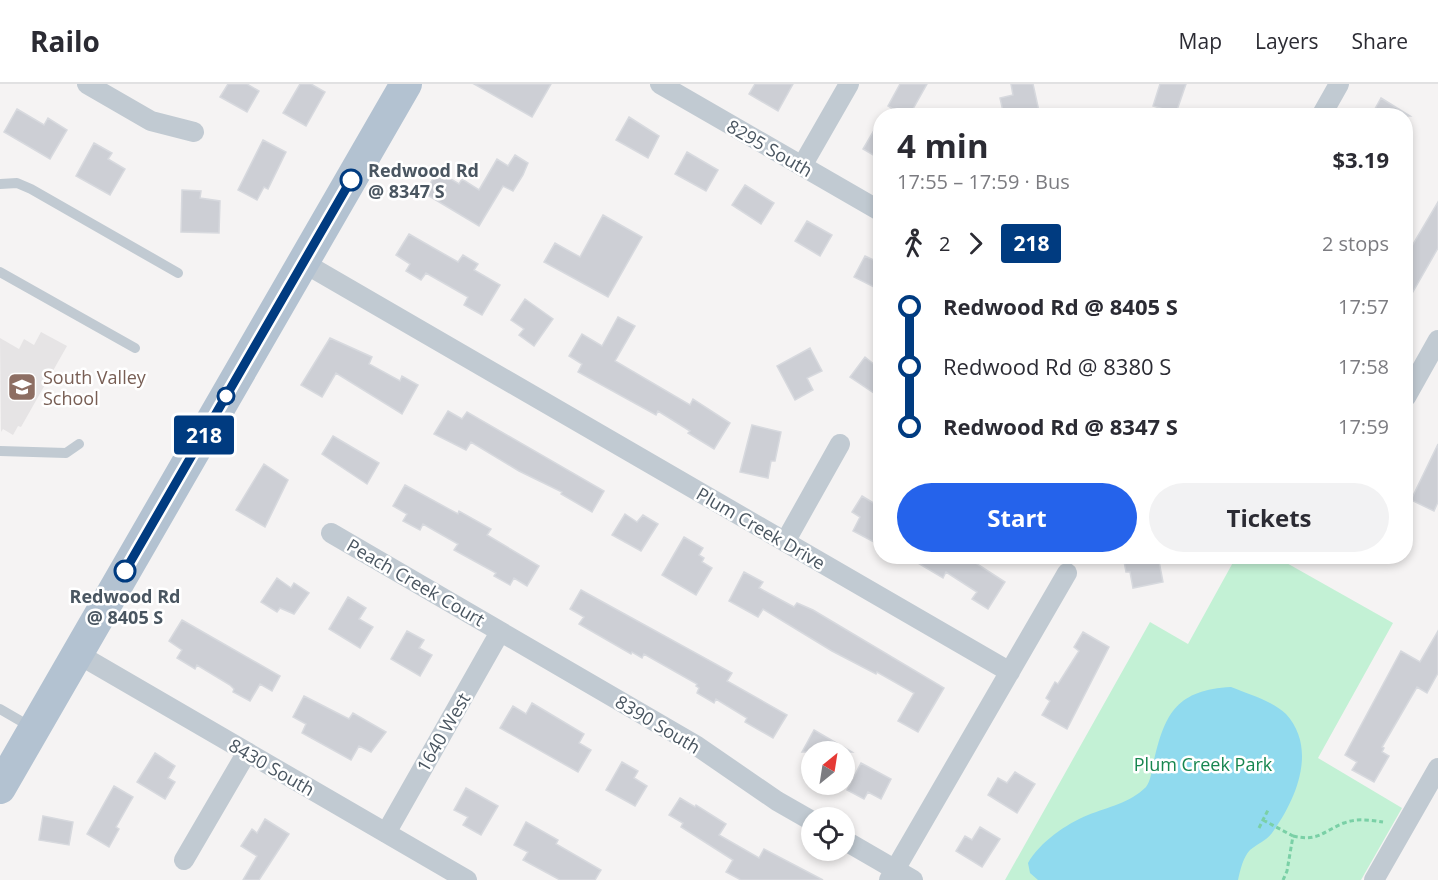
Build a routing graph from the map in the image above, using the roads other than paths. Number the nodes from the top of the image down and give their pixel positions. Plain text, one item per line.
1 (406, 84) edge
2 (660, 84) edge
3 (849, 84) edge
4 (1339, 84) edge
5 (98, 87) edge
6 (1326, 108) edge
7 (194, 132) dead end
8 (802, 166) junction
9 (0, 184) edge
10 (873, 207) edge
11 (304, 263) junction
12 (0, 272) edge
13 (178, 273) dead end
14 (1438, 340) edge
15 (135, 348) dead end
16 (1413, 385) edge
17 (79, 444) dead end
18 (840, 444) dead end
19 (0, 451) edge
20 (331, 533) dead end
21 (785, 542) junction
22 (1067, 573) dead end
23 (500, 632) junction
24 (78, 654) junction
25 (1010, 672) junction
26 (0, 709) edge
27 (34, 729) junction
28 (247, 752) junction
29 (1438, 768) edge
30 (3, 775) edge
31 (801, 815) edge
32 (386, 833) junction
33 (855, 848) edge
34 (184, 860) dead end
35 (892, 875) edge
36 (467, 880) edge
37 (913, 880) edge
38 (1374, 880) edge

1 - 11 main road
2 - 8 street, 8295 South
3 - 8 street
4 - 6 street
5 - 7 street
8 - 10 street, 8295 South
9 - 13 lane
11 - 21 street, Plum Creek Drive
11 - 24 main road
12 - 15 lane
14 - 16 street
17 - 19 lane
18 - 21 street
20 - 23 street, Peach Creek Court
21 - 25 street, Plum Creek Drive
22 - 25 street
23 - 31 street, 8390 South
23 - 32 street, 1640 West
24 - 27 main road
24 - 28 street, 8430 South
25 - 35 street
26 - 27 lane
27 - 30 main road
28 - 32 street, 8430 South
28 - 34 street
29 - 38 street
32 - 36 street, 8430 South
33 - 35 street
35 - 37 street

